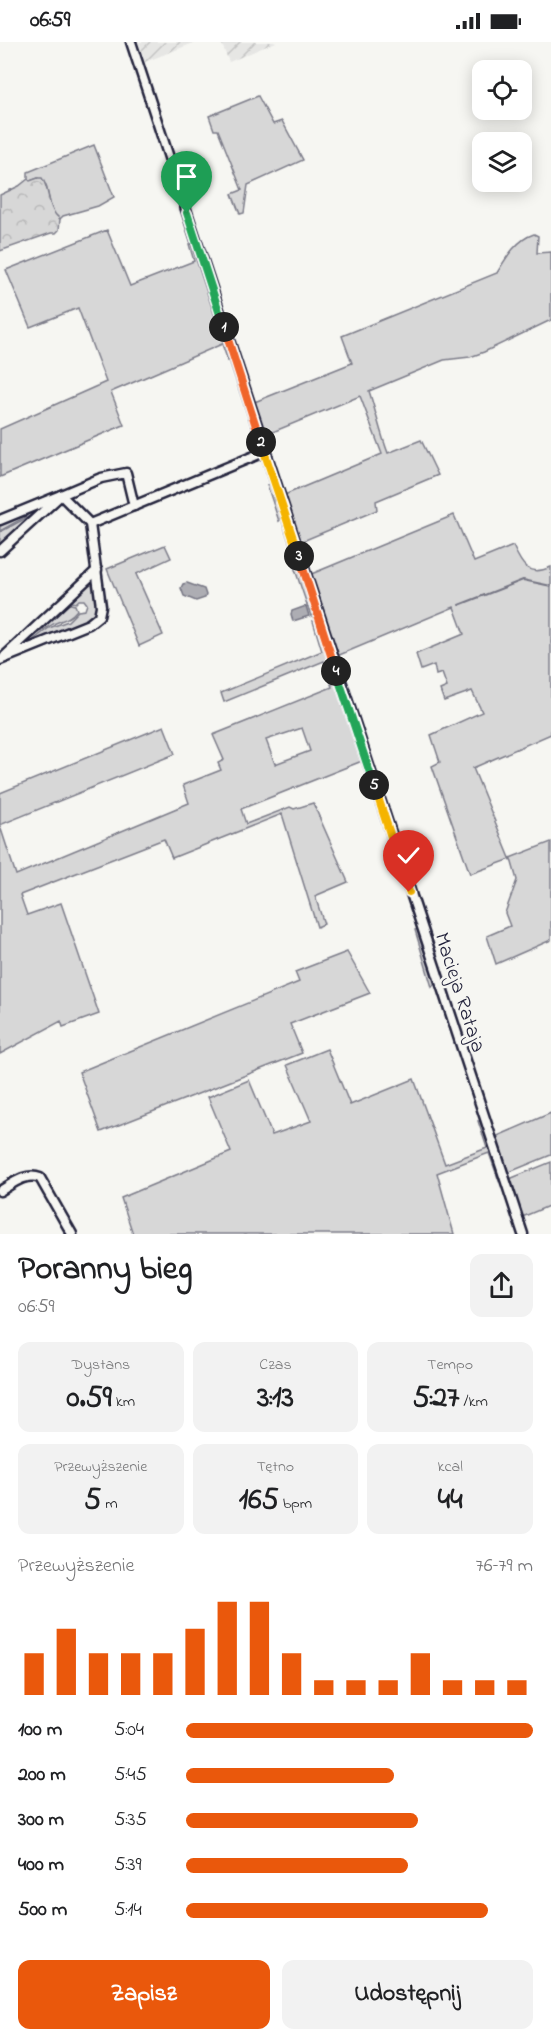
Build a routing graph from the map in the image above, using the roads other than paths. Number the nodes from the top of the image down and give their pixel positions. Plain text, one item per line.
1 (131, 42) edge
2 (264, 452) junction
3 (61, 495) junction
4 (135, 506) junction
5 (0, 520) edge
6 (90, 524) junction
7 (0, 551) edge
8 (97, 570) junction
9 (1, 660) edge
10 (0, 1191) edge
11 (72, 1234) edge
12 (523, 1234) edge

1 - 2 street, Macieja Rataja
2 - 4 street
2 - 12 street, Macieja Rataja
3 - 4 street
3 - 5 street
3 - 6 street
3 - 7 street
4 - 6 street
6 - 8 street
8 - 9 street
8 - 9 street
10 - 11 street

